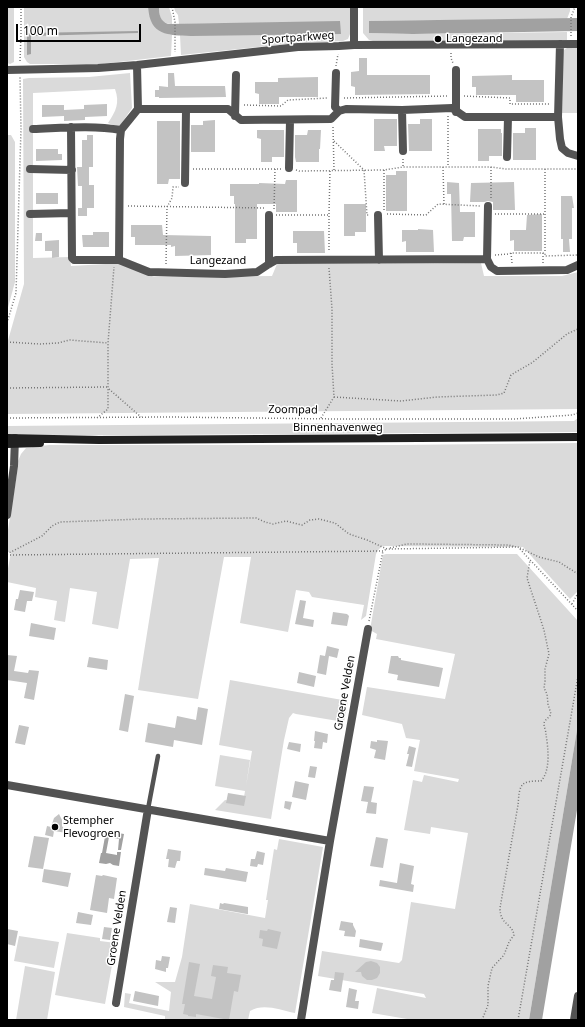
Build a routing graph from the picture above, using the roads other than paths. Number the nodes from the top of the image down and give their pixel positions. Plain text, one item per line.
1 (354, 7) edge
2 (560, 44) junction
3 (578, 44) edge
4 (354, 45) junction
5 (137, 65) junction
6 (7, 70) edge
7 (456, 70) road end
8 (336, 73) road end
9 (236, 75) dead end
10 (138, 110) junction
11 (186, 110) junction
12 (402, 110) junction
13 (339, 111) junction
14 (456, 112) junction
15 (235, 116) junction
16 (508, 117) junction
17 (558, 117) junction
18 (290, 120) junction
19 (71, 127) junction
20 (33, 129) dead end
21 (121, 130) junction
22 (403, 151) dead end
23 (578, 156) edge
24 (507, 157) dead end
25 (290, 168) road end
26 (30, 169) dead end
27 (72, 170) junction
28 (185, 183) road end
29 (488, 210) road end
30 (267, 212) road end
31 (30, 214) dead end
32 (71, 214) junction
33 (378, 215) road end
34 (487, 257) junction
35 (117, 260) junction
36 (379, 260) junction
37 (269, 264) junction
38 (578, 265) edge
39 (578, 437) edge
40 (11, 441) edge
41 (7, 515) edge
42 (368, 629) road end
43 (158, 756) dead end
44 (7, 785) edge
45 (148, 809) junction
46 (330, 841) junction
47 (578, 996) edge
48 (116, 1003) dead end
49 (301, 1020) edge
50 (574, 1020) edge

1 - 4 street
2 - 3 street, Sportparkweg
2 - 4 street, Sportparkweg
2 - 17 street
4 - 5 street, Sportparkweg
5 - 6 street, Sportparkweg
5 - 10 street
7 - 14 street
8 - 13 street
9 - 15 street
10 - 11 street
10 - 21 street
11 - 15 street
11 - 28 street
12 - 13 street
12 - 14 street
12 - 22 street
13 - 18 street
14 - 16 street
15 - 18 street
16 - 17 street
16 - 24 street
17 - 23 street
18 - 25 street
19 - 20 street
19 - 21 street
19 - 27 street, Langezand
21 - 35 street
26 - 27 street
27 - 32 street, Langezand
29 - 34 street
30 - 37 street
31 - 32 street
32 - 35 street, Langezand
33 - 36 street
34 - 36 street, Langezand
34 - 38 street
35 - 37 street, Langezand
36 - 37 street, Langezand
39 - 40 street, Binnenhavenweg
40 - 41 street
42 - 46 street, Groene Velden
43 - 45 lane
44 - 45 street
45 - 46 street
45 - 48 street, Groene Velden
46 - 49 street, Groene Velden
47 - 50 street

